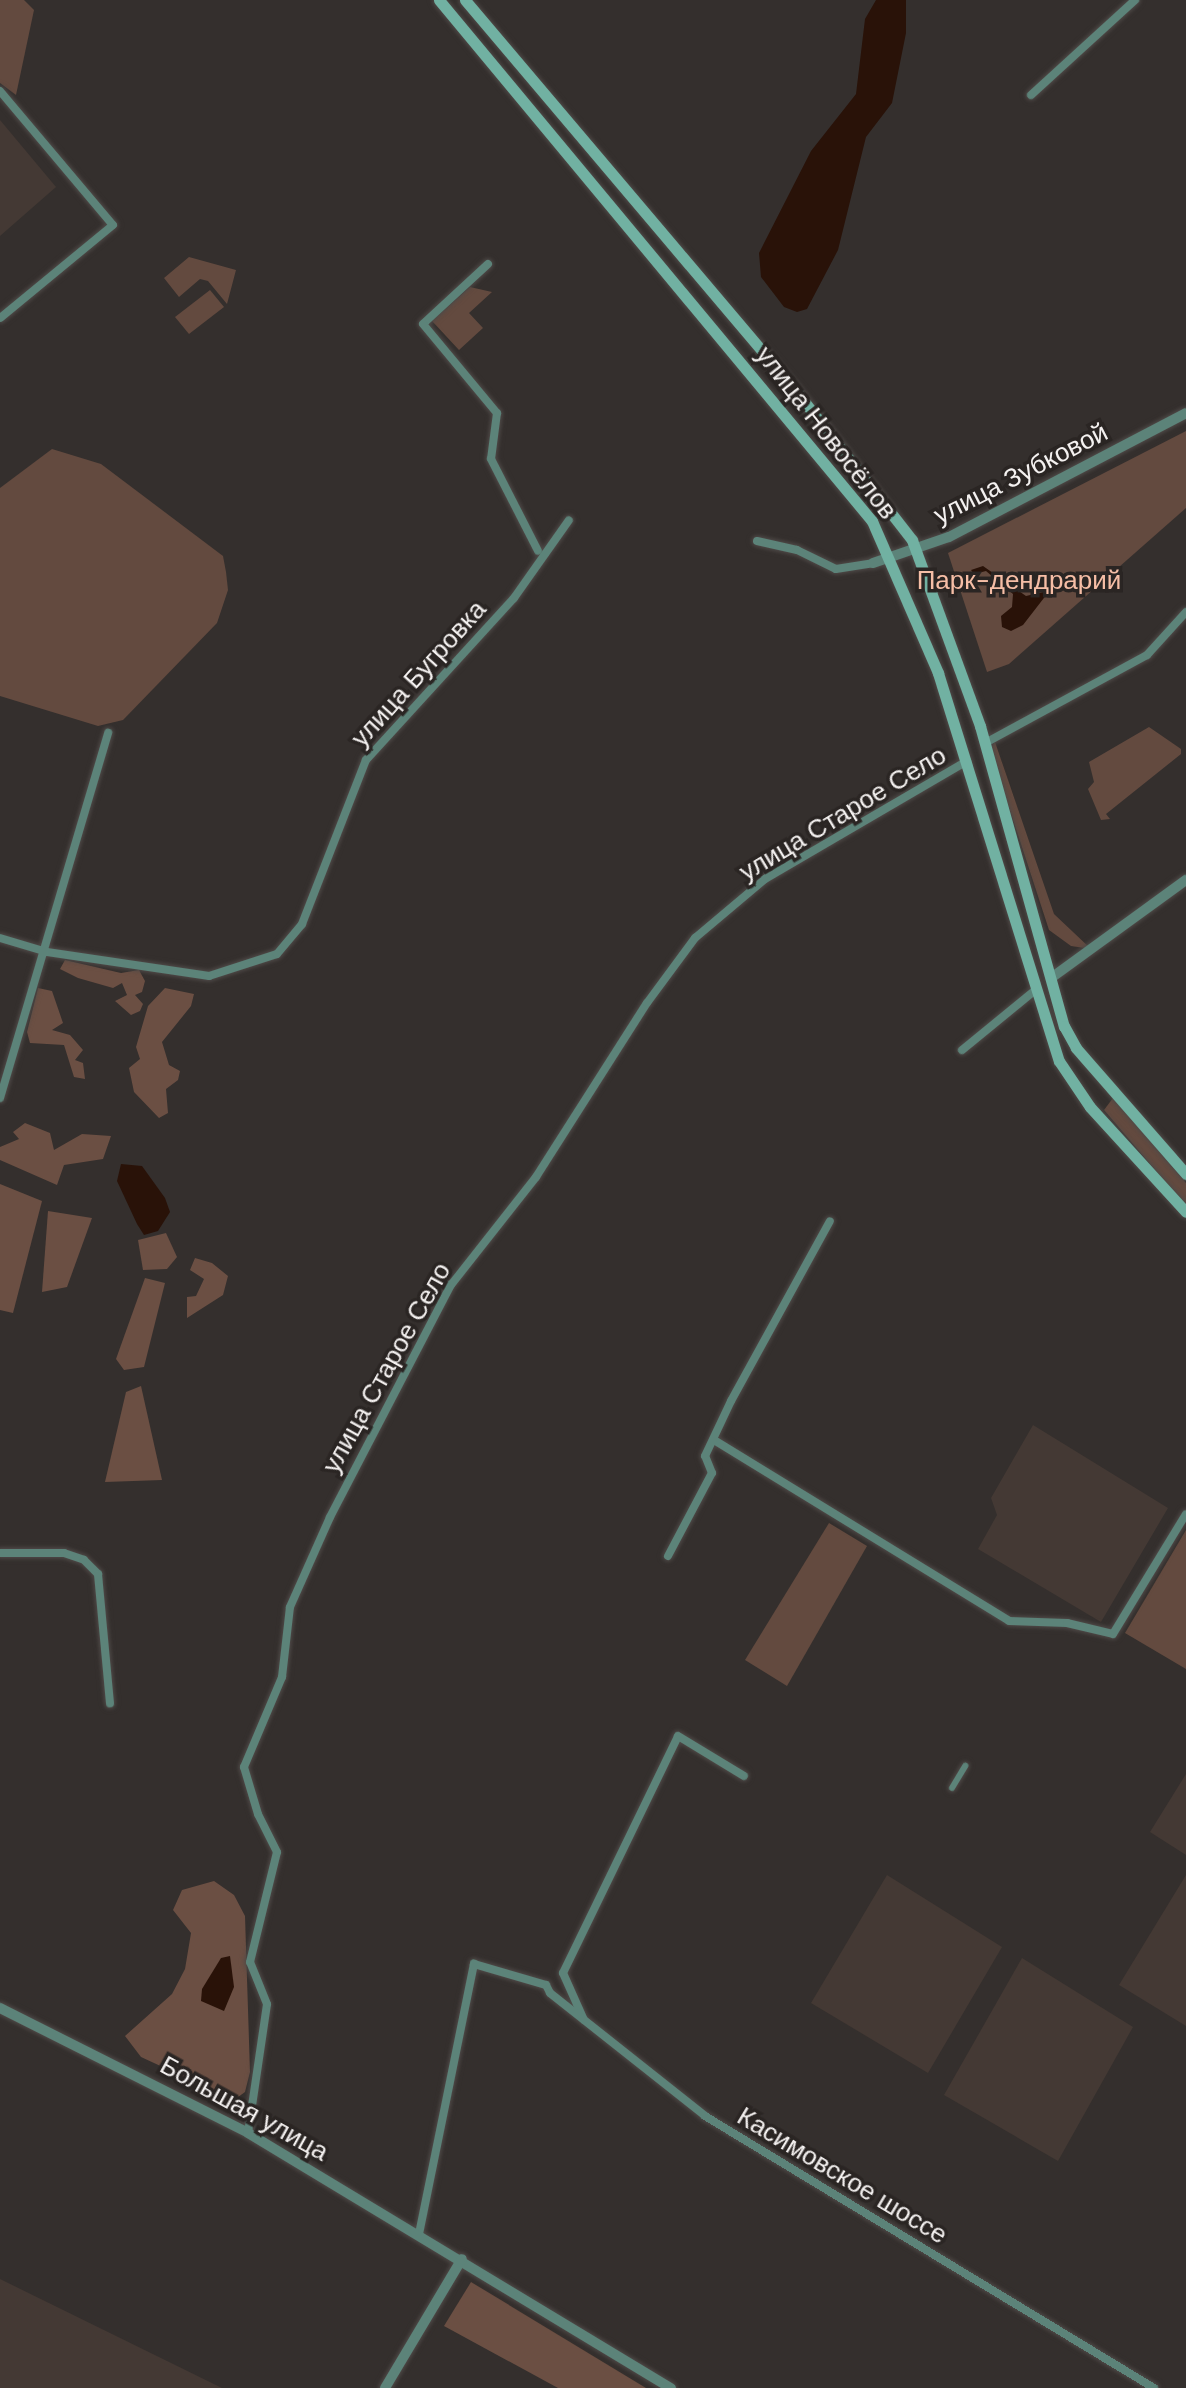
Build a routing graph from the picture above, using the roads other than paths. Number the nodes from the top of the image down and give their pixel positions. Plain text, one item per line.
1 (439, 0) edge
2 (465, 0) edge
3 (1135, 0) edge
4 (0, 91) edge
5 (1031, 95) dead end
6 (488, 264) dead end
7 (0, 318) edge
8 (1186, 413) edge
9 (569, 520) dead end
10 (757, 541) dead end
11 (915, 550) junction
12 (538, 551) dead end
13 (892, 557) junction
14 (873, 563) joint
15 (1186, 612) edge
16 (108, 733) dead end
17 (985, 743) junction
18 (967, 761) junction
19 (1186, 880) edge
20 (0, 938) edge
21 (47, 952) junction
22 (1051, 978) junction
23 (1034, 991) junction
24 (962, 1050) dead end
25 (0, 1098) edge
26 (1186, 1174) edge
27 (1186, 1212) edge
28 (830, 1221) dead end
29 (714, 1440) junction
30 (1186, 1514) edge
31 (0, 1553) edge
32 (668, 1556) dead end
33 (110, 1703) dead end
34 (965, 1766) dead end
35 (744, 1776) dead end
36 (952, 1788) dead end
37 (563, 1973) junction
38 (546, 1985) junction
39 (0, 2008) edge
40 (585, 2020) junction
41 (248, 2133) junction
42 (419, 2234) junction
43 (462, 2259) junction
44 (385, 2388) edge
45 (671, 2388) edge
46 (1154, 2388) edge

1 - 13 main road, улица Новосёлов
2 - 11 main road, улица Новосёлов
3 - 5 street
4 - 7 street
6 - 12 street
8 - 11 street, улица Зубковой
9 - 21 street, улица Бугровка
10 - 14 street
11 - 13 street, улица Зубковой
11 - 17 main road, улица Новосёлов
13 - 14 street, улица Зубковой
13 - 18 main road, улица Новосёлов
15 - 17 street
16 - 21 street
17 - 22 main road, улица Новосёлов
18 - 23 main road, улица Новосёлов
18 - 41 street, улица Старое Село
19 - 22 street
20 - 21 street, улица Бугровка
21 - 25 street
22 - 26 main road, улица Новосёлов
23 - 24 street
23 - 27 main road, улица Новосёлов
28 - 29 street
29 - 30 street
29 - 32 street
31 - 33 street
34 - 36 street
35 - 37 street
37 - 38 street
37 - 40 street
38 - 40 street, Касимовское шоссе
38 - 42 street
39 - 41 street, Большая улица
40 - 46 street, Касимовское шоссе
41 - 42 street, Большая улица
42 - 43 street, Большая улица
43 - 44 street
43 - 45 street, Большая улица

